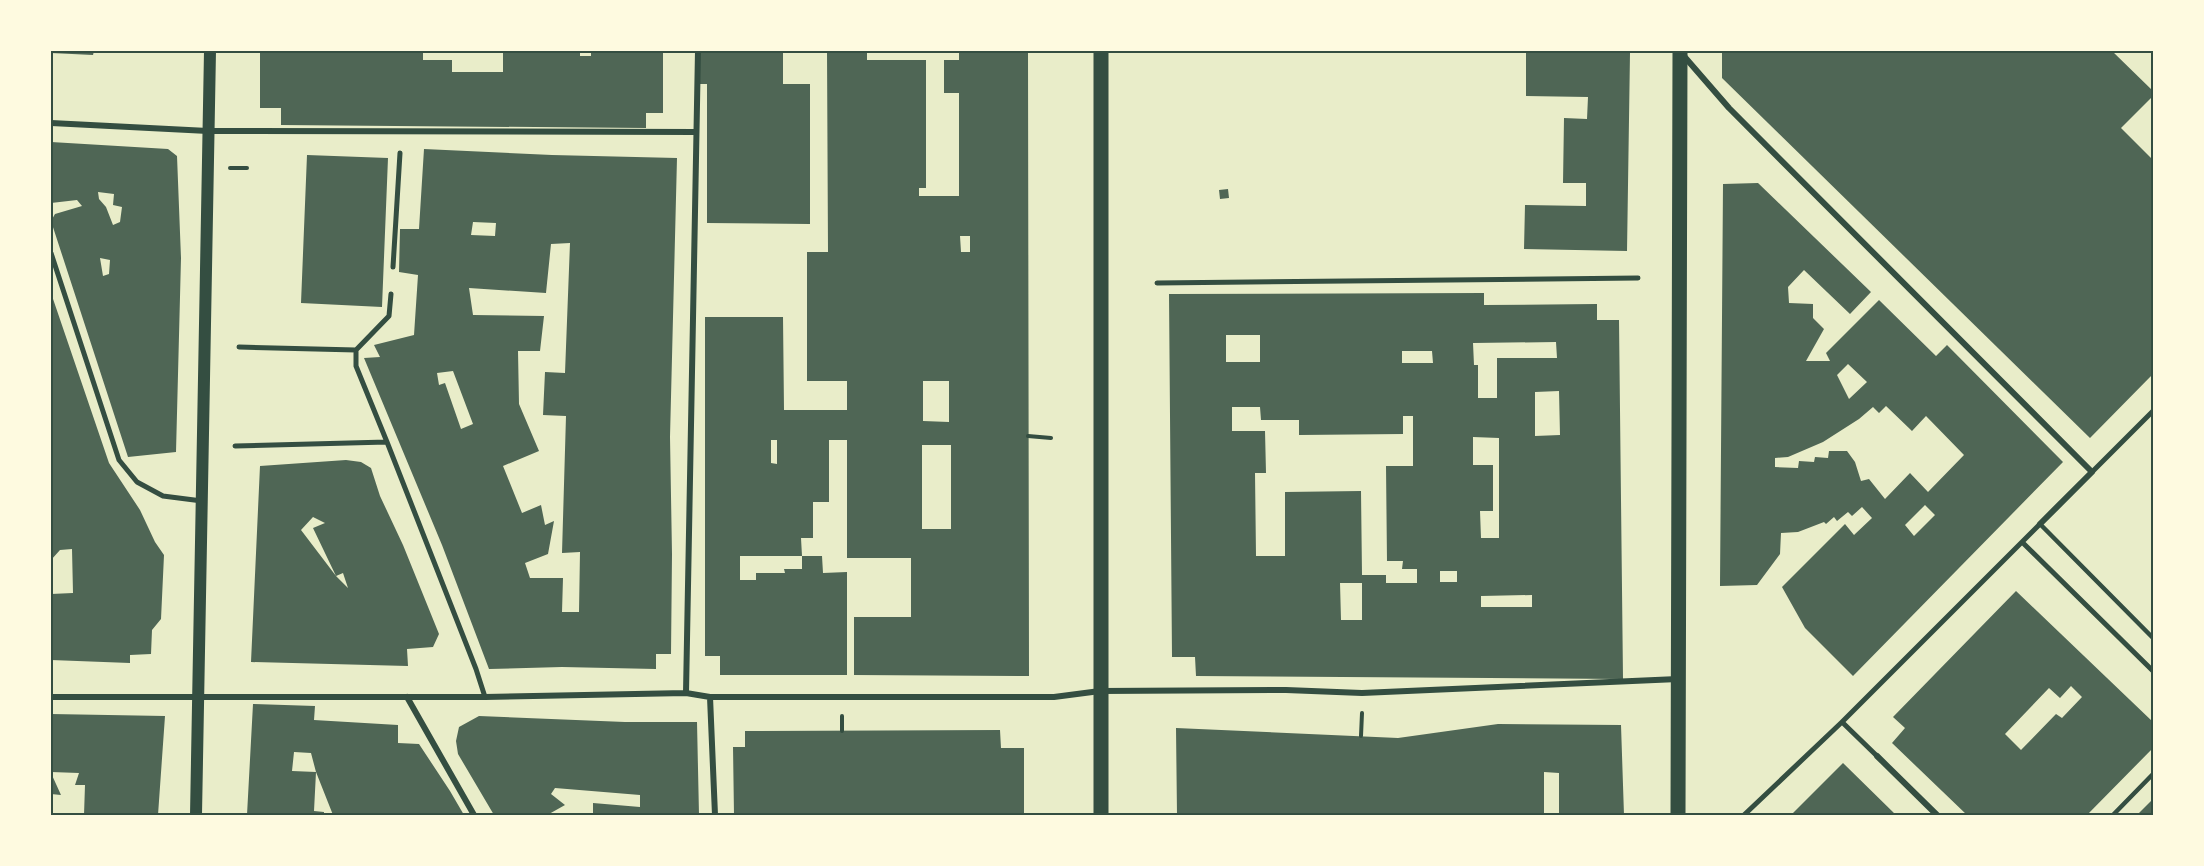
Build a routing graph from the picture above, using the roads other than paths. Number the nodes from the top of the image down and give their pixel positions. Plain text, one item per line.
1 (210, 51) edge
2 (698, 51) edge
3 (1101, 51) edge
4 (1680, 51) edge
5 (51, 123) edge
6 (208, 131) junction
7 (696, 132) junction
8 (400, 153) dead end
9 (51, 252) edge
10 (393, 267) dead end
11 (1638, 278) dead end
12 (1157, 283) dead end
13 (392, 294) dead end
14 (239, 348) dead end
15 (356, 350) junction
16 (2153, 411) edge
17 (387, 442) junction
18 (235, 446) dead end
19 (2092, 472) junction
20 (202, 501) junction
21 (2040, 524) junction
22 (2022, 542) junction
23 (2153, 638) edge
24 (2153, 671) edge
25 (1679, 679) junction
26 (1100, 691) junction
27 (686, 693) junction
28 (51, 697) edge
29 (198, 697) junction
30 (407, 697) junction
31 (485, 697) junction
32 (710, 697) junction
33 (1842, 722) junction
34 (1876, 756) joint
35 (2153, 774) edge
36 (196, 815) edge
37 (474, 815) edge
38 (715, 815) edge
39 (1101, 815) edge
40 (1678, 815) edge
41 (1744, 815) edge
42 (1937, 815) edge
43 (2113, 815) edge

1 - 6 main road
2 - 7 street
3 - 26 main road
4 - 19 street
4 - 25 main road
5 - 6 street
6 - 7 street
6 - 20 main road
7 - 27 street
8 - 10 street
9 - 20 street
11 - 12 street
13 - 15 street
14 - 15 street
15 - 17 street
16 - 19 street
17 - 18 street
17 - 31 street
19 - 21 street
20 - 29 main road
21 - 22 street
21 - 23 lane
22 - 24 street
22 - 33 street
25 - 26 street
25 - 40 main road
26 - 32 street
26 - 39 main road
27 - 31 street
27 - 32 street
28 - 29 street
29 - 30 street
29 - 36 main road
30 - 31 street
30 - 37 street
32 - 38 street
33 - 34 street
33 - 41 street
34 - 42 street
35 - 43 lane

